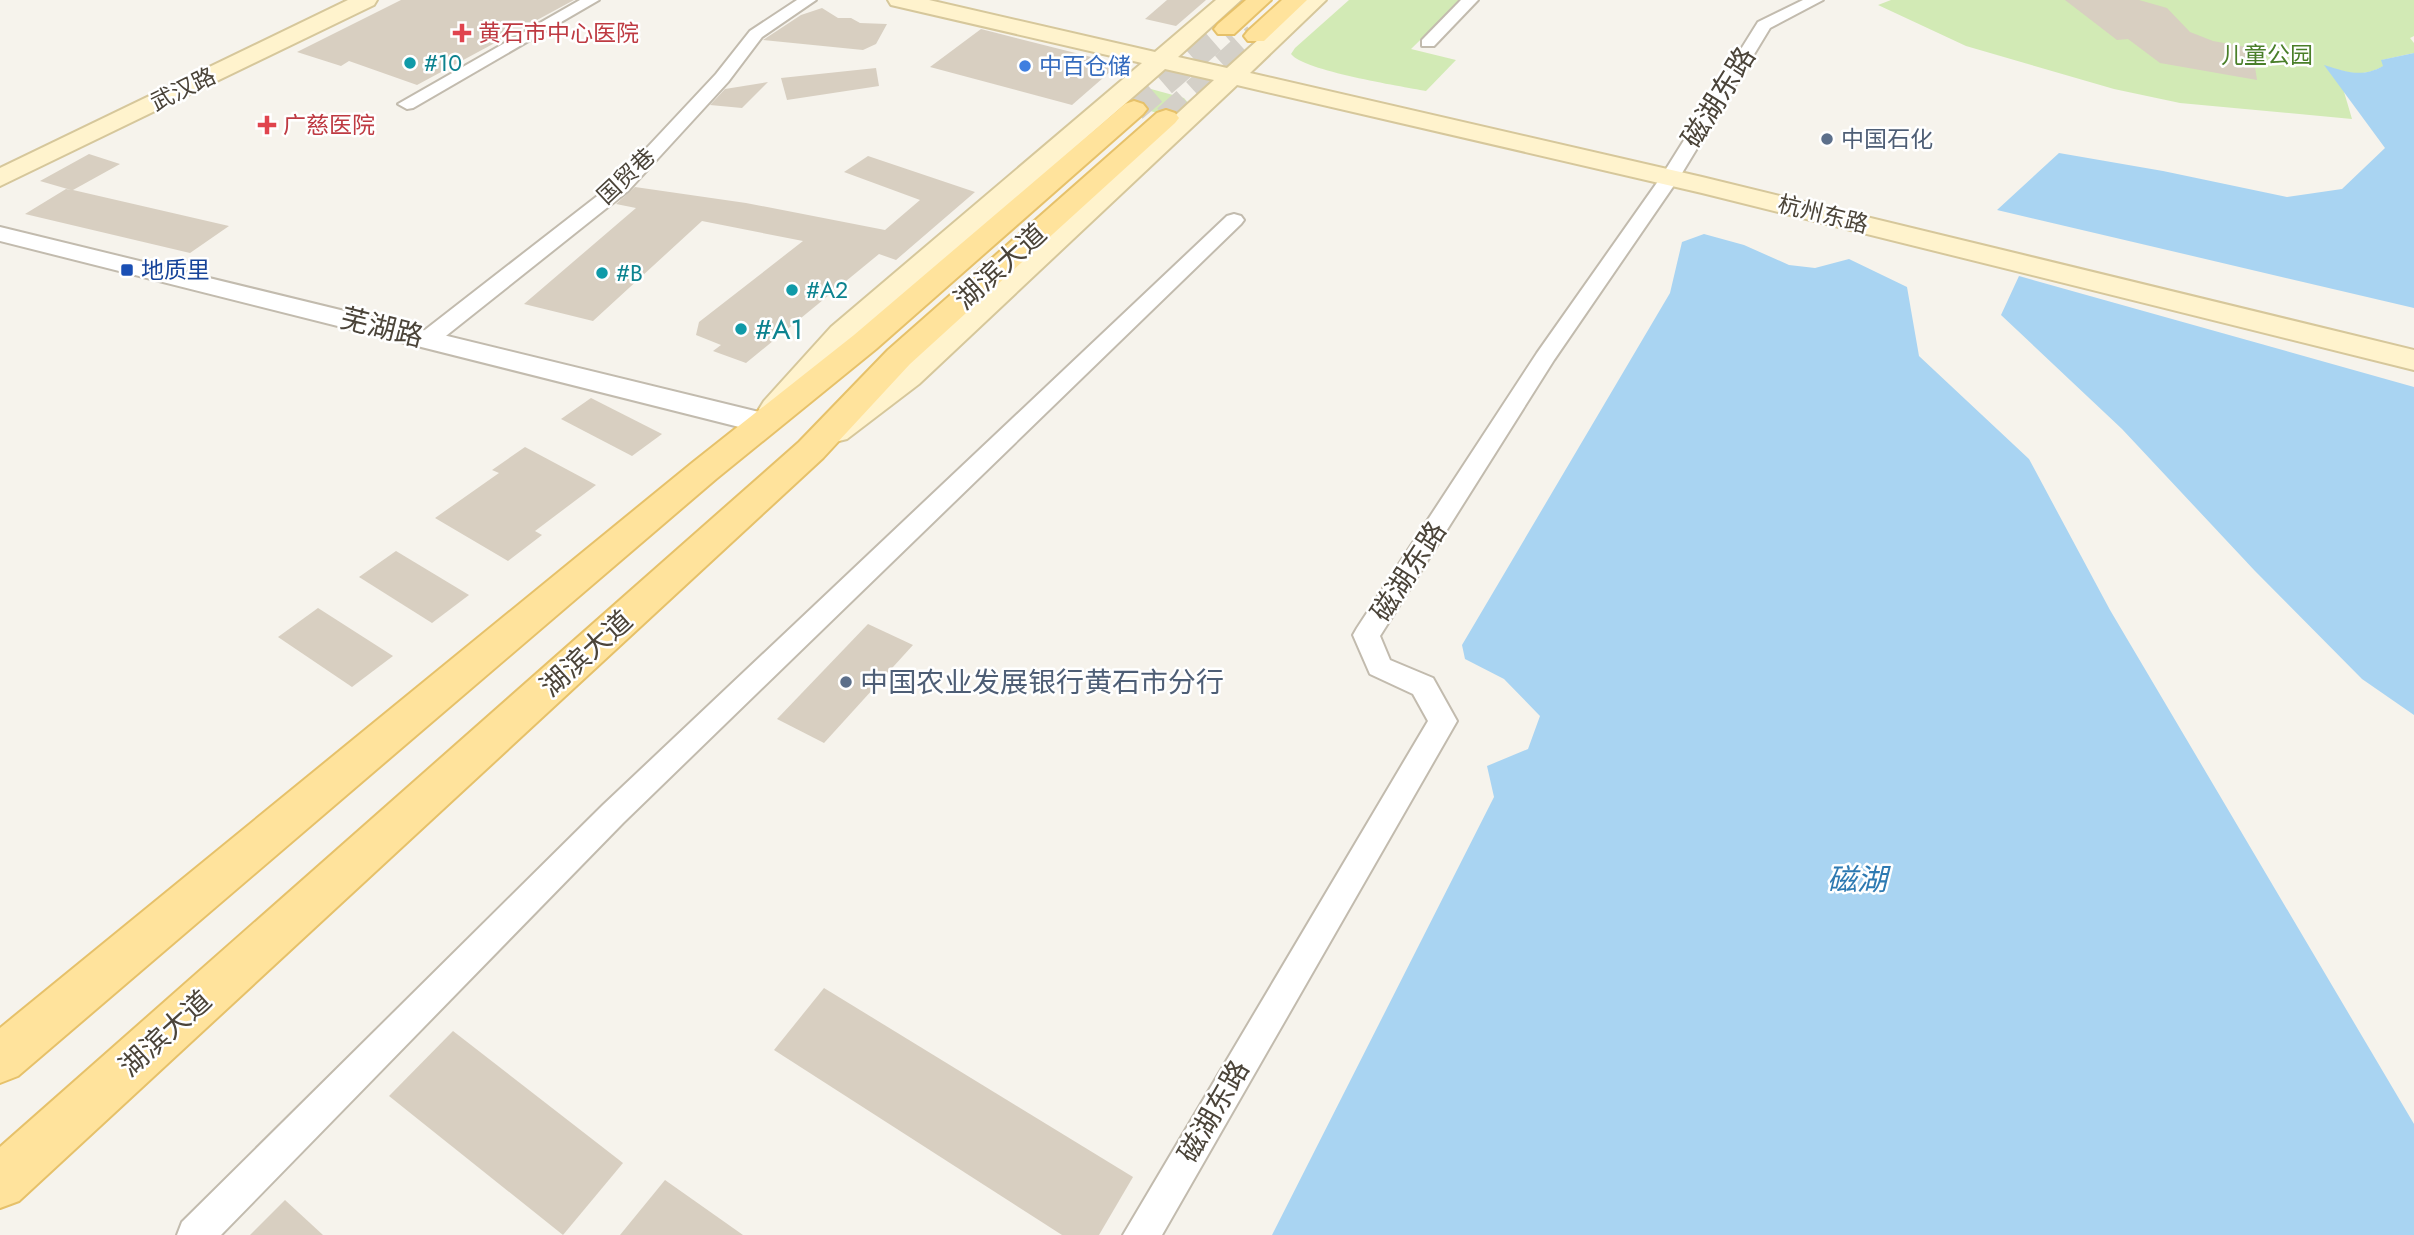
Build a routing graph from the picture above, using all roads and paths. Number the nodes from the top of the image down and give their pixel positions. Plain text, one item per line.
1 (339, 0) edge
2 (366, 0) edge
3 (591, 0) edge
4 (808, 0) edge
5 (899, 0) edge
6 (972, 0) edge
7 (1230, 0) edge
8 (1260, 0) edge
9 (1296, 0) edge
10 (1315, 0) edge
11 (1470, 0) edge
12 (1815, 0) edge
13 (1226, 29) tunnel mouth
14 (1256, 36) tunnel mouth
15 (1428, 43) dead end
16 (1168, 55) junction
17 (1237, 71) junction
18 (407, 104) dead end
19 (0, 163) edge
20 (1673, 172) junction
21 (0, 178) edge
22 (1234, 220) dead end
23 (0, 234) edge
24 (429, 338) junction
25 (2414, 344) edge
26 (2414, 360) edge
27 (763, 424) junction
28 (811, 450) junction
29 (0, 1059) edge
30 (0, 1182) edge
31 (195, 1235) edge
32 (1142, 1235) edge

1 - 19 main road, 武汉路
2 - 21 main road, 武汉路
3 - 18 street
4 - 24 street, 国贸巷
5 - 16 main road
6 - 16 main road
7 - 16 main road
8 - 13 main road
9 - 14 main road
10 - 17 main road
11 - 15 street
12 - 20 street, 磁湖东路
16 - 17 main road, 杭州东路
16 - 27 main road
17 - 20 main road, 杭州东路
17 - 28 main road
20 - 25 main road, 杭州东路
20 - 26 main road, 杭州东路
20 - 32 street, 磁湖东路
22 - 31 street
23 - 24 street, 芜湖路
24 - 27 street, 芜湖路
27 - 28 main road, 湖滨大道
27 - 29 main road, 湖滨大道
28 - 30 main road, 湖滨大道

